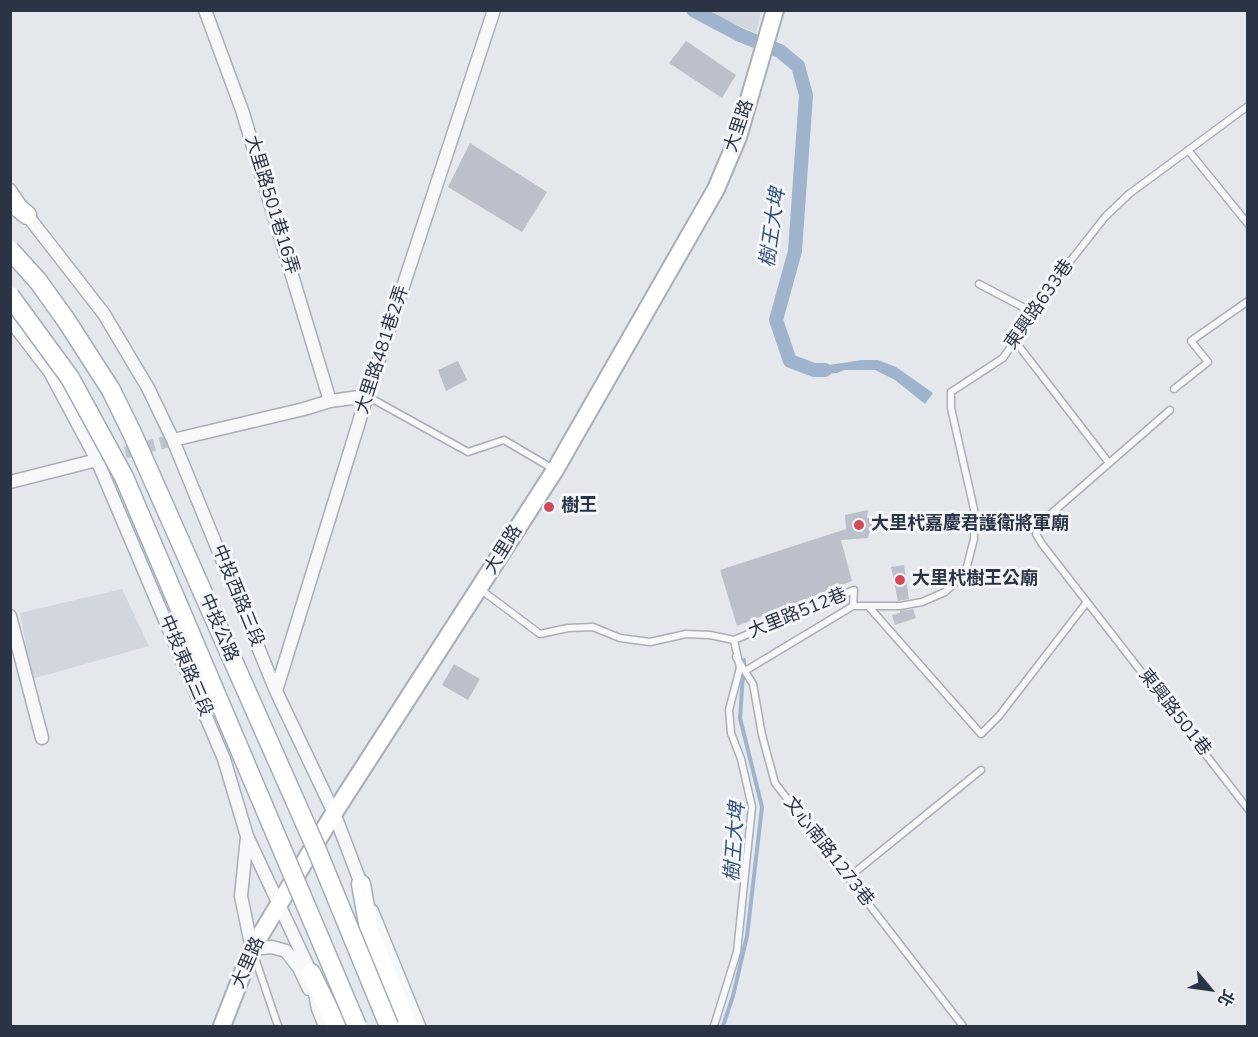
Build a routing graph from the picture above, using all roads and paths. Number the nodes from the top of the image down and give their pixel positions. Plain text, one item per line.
1 (205, 10) edge
2 (494, 10) edge
3 (775, 10) edge
4 (1248, 106) edge
5 (1188, 150) junction
6 (10, 190) edge
7 (10, 201) edge
8 (27, 215) junction
9 (1248, 224) edge
10 (10, 250) edge
11 (979, 284) dead end
12 (10, 296) edge
13 (1248, 301) edge
14 (1034, 313) junction
15 (10, 320) edge
16 (1015, 341) junction
17 (1174, 389) dead end
18 (367, 396) junction
19 (330, 401) junction
20 (1170, 410) dead end
21 (173, 440) junction
22 (97, 460) junction
23 (1109, 463) junction
24 (555, 470) junction
25 (10, 482) edge
26 (479, 589) junction
27 (1087, 602) junction
28 (852, 606) junction
29 (869, 607) junction
30 (10, 616) edge
31 (734, 640) junction
32 (737, 657) junction
33 (745, 672) junction
34 (276, 691) junction
35 (42, 738) dead end
36 (981, 770) dead end
37 (1248, 809) edge
38 (334, 813) junction
39 (247, 836) junction
40 (849, 877) junction
41 (361, 884) junction
42 (279, 905) junction
43 (252, 949) junction
44 (311, 973) junction
45 (318, 1009) junction
46 (222, 1026) edge
47 (278, 1026) edge
48 (325, 1026) edge
49 (337, 1026) edge
50 (357, 1026) edge
51 (389, 1026) edge
52 (408, 1026) edge
53 (419, 1026) edge
54 (714, 1026) edge
55 (963, 1026) edge

1 - 19 street, 大里路501巷16弄
2 - 18 street, 大里路481巷2弄
3 - 24 street, 大里路
4 - 5 lane, 東興路633巷
5 - 9 lane
5 - 14 lane, 東興路633巷
6 - 8 street, 中投西路三段
7 - 8 main road
8 - 21 street, 中投西路三段
10 - 51 main road, 中投公路, bridge
11 - 14 lane
12 - 50 main road, 中投公路, bridge
13 - 17 lane
14 - 16 lane, 東興路633巷
15 - 22 street, 中投東路三段
16 - 23 lane
16 - 29 lane, 東興路633巷
18 - 19 street
18 - 24 lane
18 - 34 street, 大里路481巷2弄
19 - 21 street
20 - 23 lane
21 - 34 street, 中投西路三段
22 - 25 street
22 - 39 street, 中投東路三段
23 - 27 lane
24 - 26 street, 大里路
26 - 31 lane, 大里路512巷
26 - 38 street, 大里路
27 - 29 lane, 大里路512巷
27 - 37 lane, 東興路501巷
28 - 29 lane, 東興路633巷
28 - 31 lane, 大里路512巷
28 - 33 lane, 大里路512巷
30 - 35 street
31 - 32 lane
32 - 33 lane, 文心南路1273巷
32 - 54 lane
33 - 40 lane, 文心南路1273巷
34 - 38 street, 中投西路三段
36 - 40 lane
38 - 41 street, 中投西路三段
38 - 42 street, 大里路
39 - 42 street, 中投東路三段
39 - 43 street
40 - 55 lane, 文心南路1273巷
41 - 52 main road
41 - 53 street, 中投西路三段
42 - 43 street, 大里路
42 - 44 street, 中投東路三段
43 - 45 street
43 - 46 street, 大里路
43 - 47 lane
44 - 45 street, 中投東路三段
44 - 49 main road
45 - 48 street, 中投東路三段

